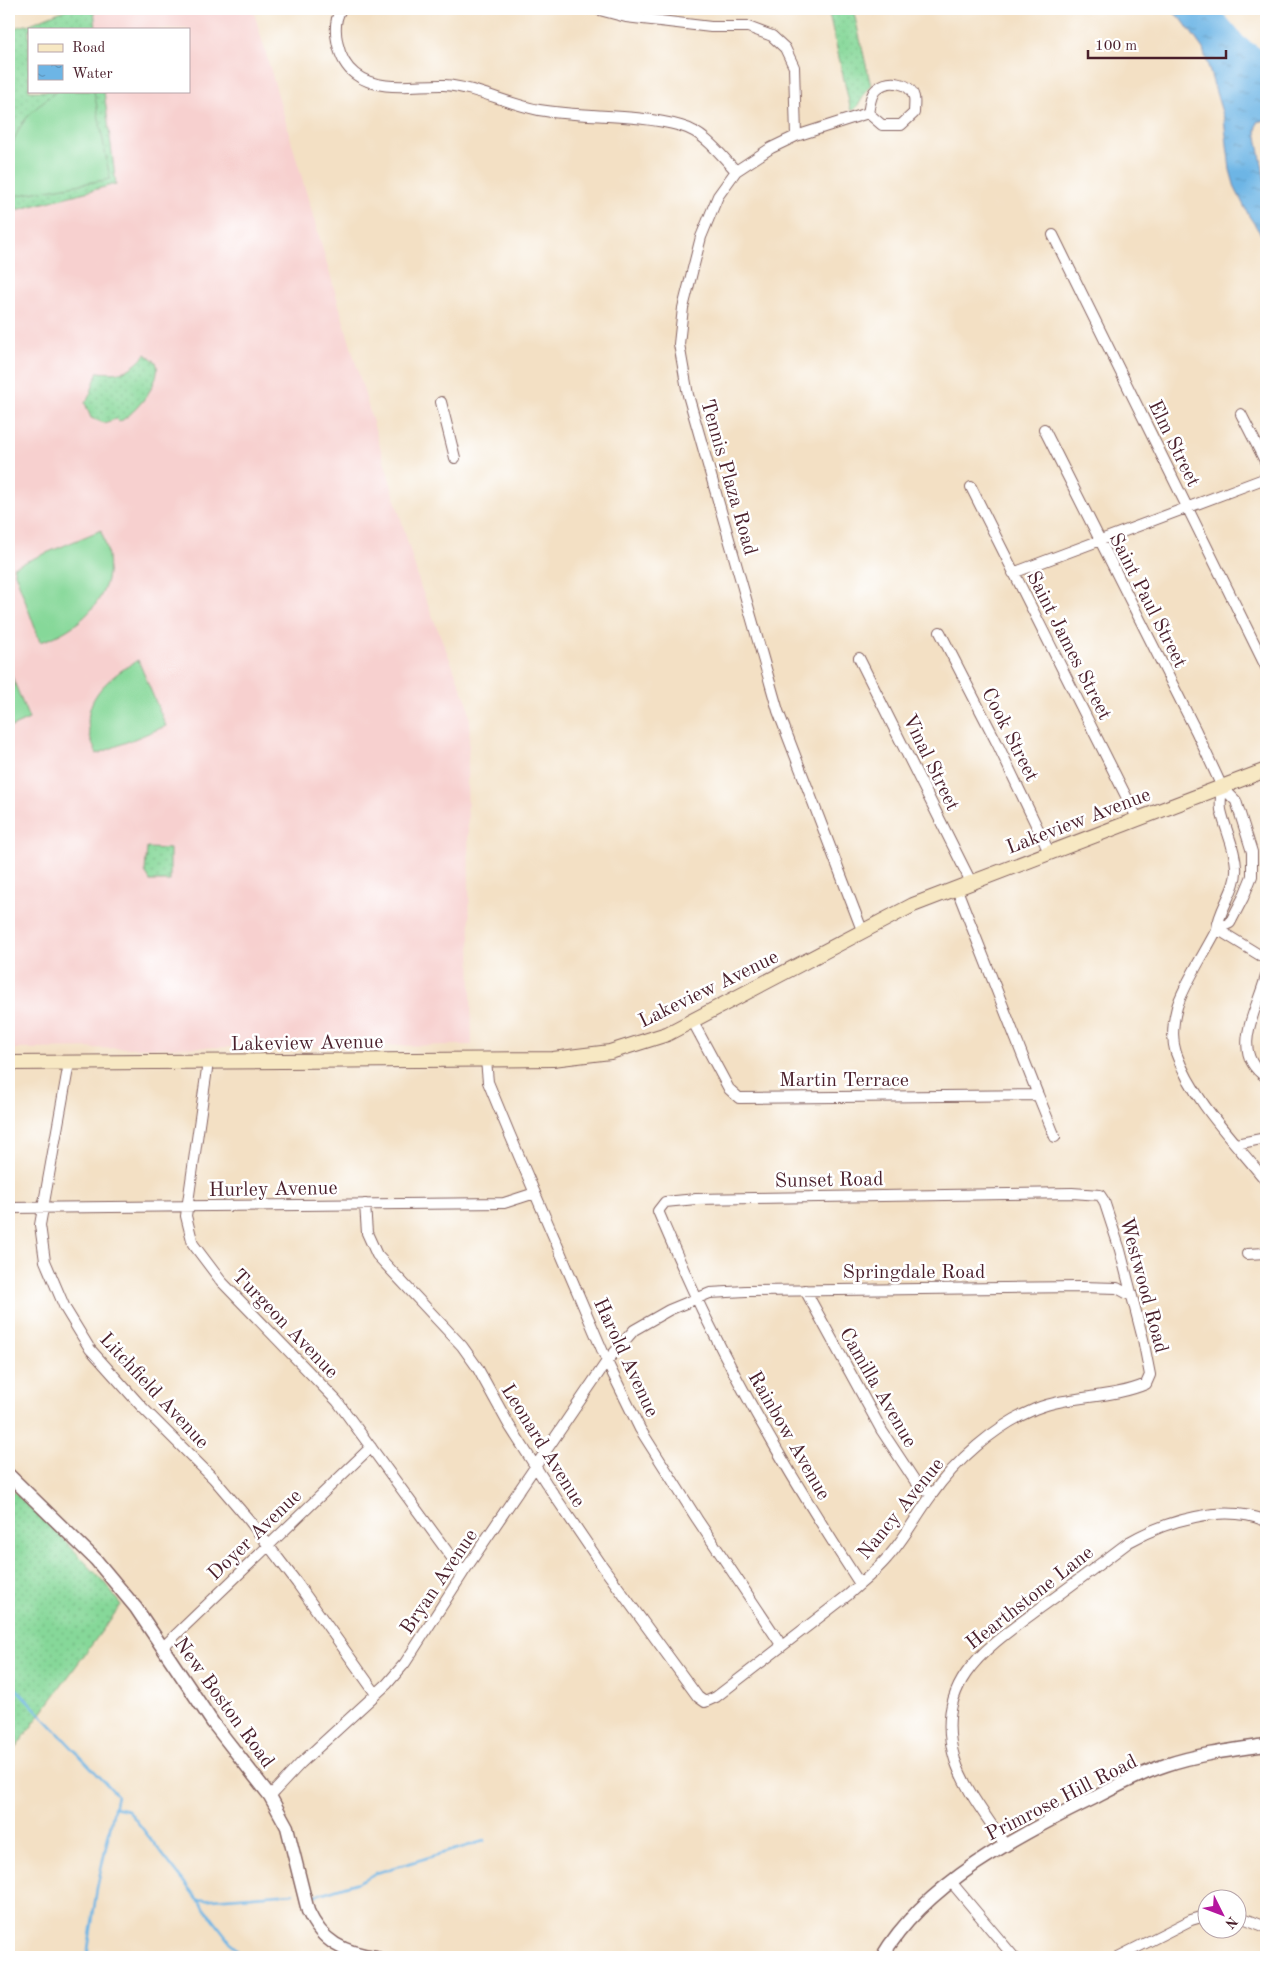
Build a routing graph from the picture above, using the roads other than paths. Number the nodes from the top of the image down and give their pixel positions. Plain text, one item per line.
1 (341, 9) edge
2 (596, 9) edge
3 (868, 113) junction
4 (796, 136) junction
5 (736, 171) junction
6 (1053, 235) dead end
7 (441, 402) dead end
8 (1241, 414) dead end
9 (1044, 429) dead end
10 (455, 458) dead end
11 (1266, 463) edge
12 (1266, 478) edge
13 (971, 487) dead end
14 (1187, 507) junction
15 (1100, 541) junction
16 (1013, 573) junction
17 (940, 632) dead end
18 (859, 658) dead end
19 (1266, 666) edge
20 (1266, 770) edge
21 (1222, 787) junction
22 (1137, 818) junction
23 (1049, 852) junction
24 (971, 882) junction
25 (956, 887) junction
26 (1217, 929) junction
27 (862, 930) junction
28 (1266, 959) edge
29 (1266, 976) edge
30 (694, 1022) junction
31 (486, 1060) junction
32 (208, 1062) junction
33 (9, 1063) edge
34 (69, 1063) junction
35 (1266, 1077) edge
36 (1038, 1095) junction
37 (1055, 1137) dead end
38 (1266, 1138) edge
39 (1236, 1144) junction
40 (1266, 1181) edge
41 (535, 1193) junction
42 (1100, 1196) joint
43 (364, 1204) junction
44 (187, 1207) junction
45 (9, 1208) edge
46 (44, 1208) junction
47 (1266, 1253) edge
48 (1247, 1254) dead end
49 (805, 1290) junction
50 (1130, 1296) junction
51 (697, 1298) junction
52 (607, 1361) junction
53 (1146, 1384) joint
54 (371, 1447) junction
55 (536, 1468) junction
56 (9, 1475) edge
57 (932, 1494) junction
58 (1266, 1521) edge
59 (268, 1546) junction
60 (463, 1574) junction
61 (860, 1584) junction
62 (782, 1646) junction
63 (162, 1648) junction
64 (376, 1694) junction
65 (705, 1702) joint
66 (1266, 1745) edge
67 (270, 1796) junction
68 (1005, 1845) junction
69 (952, 1883) junction
70 (1198, 1918) edge
71 (1248, 1920) edge
72 (1266, 1927) edge
73 (376, 1957) edge
74 (882, 1957) edge
75 (1014, 1957) edge
76 (1118, 1957) edge

1 - 5 street
2 - 4 street
3 - 3 street
3 - 4 street, Tennis Plaza Road
4 - 5 street, Tennis Plaza Road
5 - 27 street, Tennis Plaza Road
6 - 14 street, Elm Street
7 - 10 street
8 - 11 street
9 - 15 street, Saint Paul Street
12 - 14 street
13 - 16 street, Saint James Street
14 - 15 street
14 - 19 street, Elm Street
15 - 16 street
15 - 21 street, Saint Paul Street
16 - 22 street, Saint James Street
17 - 23 street, Cook Street
18 - 24 street, Vinal Street
20 - 21 main road, Lakeview Avenue
21 - 22 main road, Lakeview Avenue
21 - 26 street
21 - 26 street
22 - 23 main road, Lakeview Avenue
23 - 24 main road, Lakeview Avenue
24 - 25 main road, Lakeview Avenue
25 - 27 main road, Lakeview Avenue
25 - 36 street
26 - 28 street
26 - 39 street
27 - 30 main road, Lakeview Avenue
29 - 35 street
30 - 31 main road, Lakeview Avenue
30 - 36 street, Martin Terrace
31 - 32 main road, Lakeview Avenue
31 - 41 street, Harold Avenue
32 - 34 main road, Lakeview Avenue
32 - 44 street, Turgeon Avenue
33 - 34 main road, Lakeview Avenue
34 - 46 street, Litchfield Avenue
36 - 37 street
38 - 39 street
39 - 40 street
41 - 43 street, Hurley Avenue
41 - 52 street, Harold Avenue
42 - 50 street, Westwood Road
42 - 51 street, Sunset Road
43 - 44 street, Hurley Avenue
43 - 55 street, Leonard Avenue
44 - 46 street, Hurley Avenue
44 - 54 street, Turgeon Avenue
45 - 46 street, Hurley Avenue
46 - 59 street, Litchfield Avenue
47 - 48 street
49 - 50 street, Springdale Road
49 - 51 street, Springdale Road
49 - 57 street, Camilla Avenue
50 - 53 street, Westwood Road
51 - 52 street, Springdale Road
51 - 61 street, Rainbow Avenue
52 - 55 street, Bryan Avenue
52 - 62 street, Harold Avenue
53 - 57 street, Nancy Avenue
54 - 59 street, Doyer Avenue
54 - 60 street, Turgeon Avenue
55 - 60 street, Bryan Avenue
55 - 65 street, Leonard Avenue
56 - 63 street, New Boston Road
57 - 61 street, Nancy Avenue
58 - 68 street, Hearthstone Lane
59 - 63 street, Doyer Avenue
59 - 64 street, Litchfield Avenue
60 - 64 street, Bryan Avenue
61 - 62 street, Nancy Avenue
62 - 65 street, Nancy Avenue
63 - 67 street, New Boston Road
64 - 67 street, Bryan Avenue
66 - 68 street, Primrose Hill Road
67 - 73 street, New Boston Road
68 - 69 street, Primrose Hill Road
69 - 74 street, Primrose Hill Road
69 - 75 street
70 - 76 street
71 - 72 street

